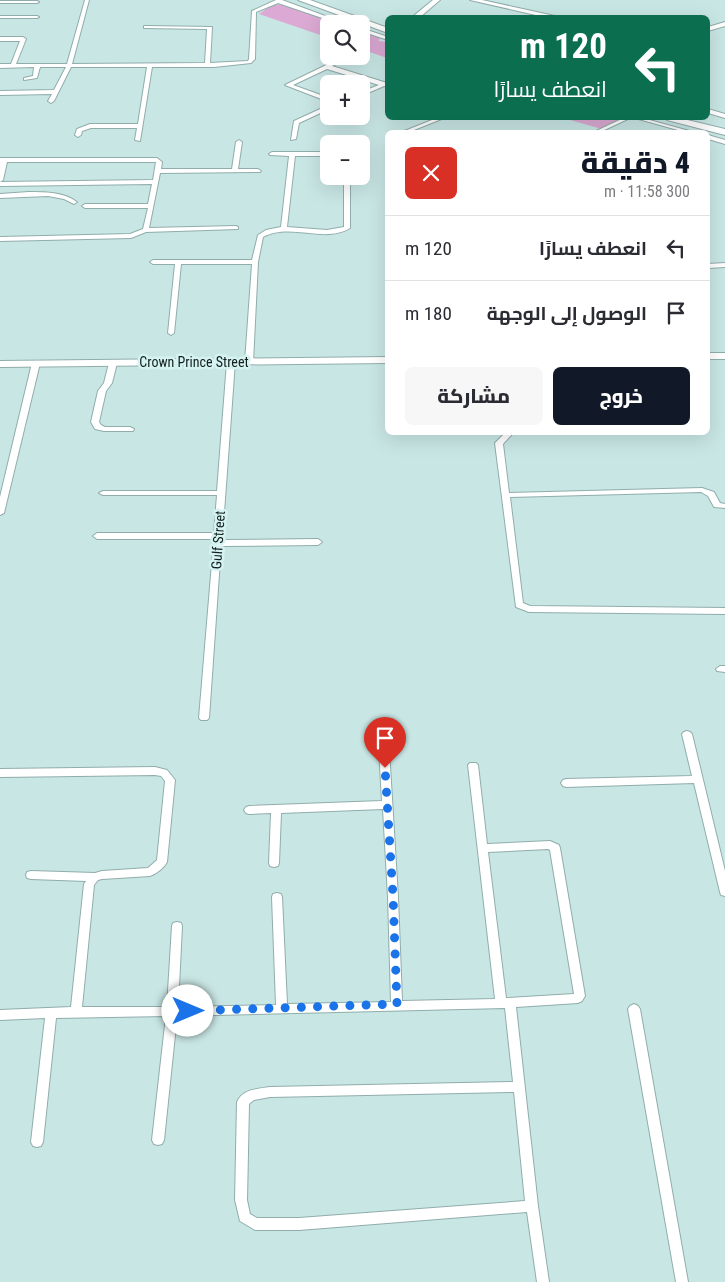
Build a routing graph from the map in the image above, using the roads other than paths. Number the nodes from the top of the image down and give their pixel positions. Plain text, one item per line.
1 (87, 0) edge
2 (279, 0) edge
3 (302, 0) edge
4 (322, 0) edge
5 (437, 0) edge
6 (472, 0) edge
7 (0, 2) edge
8 (37, 2) dead end
9 (320, 15) edge
10 (418, 15) edge
11 (546, 15) edge
12 (37, 16) dead end
13 (0, 17) edge
14 (385, 22) edge
15 (725, 24) edge
16 (146, 27) dead end
17 (710, 28) edge
18 (385, 30) edge
19 (370, 32) edge
20 (385, 37) edge
21 (0, 39) edge
22 (150, 64) junction
23 (207, 65) junction
24 (332, 65) edge
25 (0, 66) edge
26 (13, 66) junction
27 (37, 67) junction
28 (69, 67) junction
29 (328, 67) junction
30 (26, 79) dead end
31 (385, 84) edge
32 (385, 84) edge
33 (370, 90) edge
34 (55, 92) junction
35 (0, 93) edge
36 (320, 97) edge
37 (52, 101) dead end
38 (320, 111) edge
39 (710, 112) edge
40 (725, 116) edge
41 (710, 119) edge
42 (436, 120) edge
43 (623, 120) edge
44 (645, 120) edge
45 (678, 120) edge
46 (725, 123) edge
47 (140, 126) junction
48 (410, 130) edge
49 (601, 130) edge
50 (683, 130) edge
51 (725, 132) edge
52 (78, 135) dead end
53 (710, 138) edge
54 (293, 139) dead end
55 (138, 140) dead end
56 (239, 142) dead end
57 (725, 142) edge
58 (272, 154) dead end
59 (292, 154) junction
60 (320, 154) edge
61 (2, 160) edge
62 (158, 171) junction
63 (235, 171) junction
64 (258, 171) dead end
65 (0, 180) edge
66 (155, 182) junction
67 (0, 184) edge
68 (347, 185) edge
69 (0, 196) edge
70 (74, 202) dead end
71 (85, 206) dead end
72 (151, 206) junction
73 (236, 228) dead end
74 (145, 230) junction
75 (284, 230) junction
76 (0, 239) edge
77 (153, 262) dead end
78 (256, 262) junction
79 (178, 263) junction
80 (710, 266) edge
81 (725, 266) edge
82 (171, 332) dead end
83 (710, 356) edge
84 (725, 356) edge
85 (385, 360) edge
86 (231, 362) junction
87 (249, 362) junction
88 (36, 363) junction
89 (113, 363) junction
90 (0, 364) edge
91 (130, 429) dead end
92 (508, 435) edge
93 (103, 493) dead end
94 (221, 493) junction
95 (505, 495) junction
96 (725, 506) edge
97 (0, 513) edge
98 (97, 536) dead end
99 (218, 540) junction
100 (318, 542) dead end
101 (725, 611) edge
102 (204, 718) dead end
103 (686, 734) dead end
104 (384, 749) dead end
105 (473, 765) dead end
106 (0, 773) edge
107 (698, 779) junction
108 (566, 783) dead end
109 (388, 805) junction
110 (276, 809) junction
111 (249, 810) dead end
112 (483, 848) junction
113 (274, 863) dead end
114 (31, 875) dead end
115 (95, 877) junction
116 (725, 892) edge
117 (277, 897) dead end
118 (177, 926) dead end
119 (506, 1002) junction
120 (397, 1004) junction
121 (282, 1009) junction
122 (634, 1009) dead end
123 (172, 1011) junction
124 (76, 1012) junction
125 (51, 1013) junction
126 (0, 1016) edge
127 (518, 1087) junction
128 (158, 1140) dead end
129 (37, 1142) dead end
130 (532, 1206) junction
131 (543, 1282) edge
132 (682, 1282) edge

1 - 28 street
2 - 9 street
2 - 23 street
3 - 18 highway
4 - 14 highway
5 - 10 street
6 - 11 street
7 - 8 street
12 - 13 street
15 - 17 street
16 - 23 street
19 - 20 street
21 - 26 street
22 - 23 street
22 - 28 street
22 - 47 street
24 - 29 street
25 - 26 street
26 - 27 street
27 - 28 street
27 - 30 street
28 - 34 street
29 - 31 street
29 - 36 street
32 - 33 street
34 - 35 street
34 - 37 street
38 - 54 street
39 - 40 street
41 - 46 highway
42 - 48 street
43 - 49 street
44 - 50 street
45 - 51 highway
47 - 52 street
47 - 55 street
53 - 57 street
56 - 63 street
58 - 59 street
59 - 60 street
59 - 75 street
61 - 62 street
61 - 65 street
62 - 63 street
62 - 66 street
63 - 64 street
66 - 67 street
66 - 72 street
68 - 75 street
69 - 70 street
71 - 72 street
72 - 74 street
73 - 74 street
74 - 76 street
75 - 78 street
77 - 79 street
78 - 79 street
78 - 87 street
79 - 82 street
80 - 81 street
83 - 84 main road
85 - 87 main road, Crown Prince Street
86 - 87 main road, Crown Prince Street
86 - 89 main road, Crown Prince Street
86 - 94 street, Gulf Street
88 - 89 main road, Crown Prince Street
88 - 90 main road, Crown Prince Street
88 - 97 street
89 - 91 street
92 - 95 street
93 - 94 street
94 - 99 street, Gulf Street
95 - 96 street
95 - 101 street
98 - 99 street
99 - 100 street
99 - 102 street, Gulf Street
103 - 107 street
104 - 109 street
105 - 112 street
106 - 115 street
107 - 108 street
107 - 116 street
109 - 110 street
109 - 120 street
110 - 111 street
110 - 113 street
112 - 119 street
112 - 119 street
114 - 115 street
115 - 124 street
117 - 121 street
118 - 123 street
119 - 120 street
119 - 127 street
120 - 121 street
121 - 123 street
122 - 132 street
123 - 124 street
123 - 128 street
124 - 125 street
125 - 126 street
125 - 129 street
127 - 130 street
127 - 130 street
130 - 131 street

